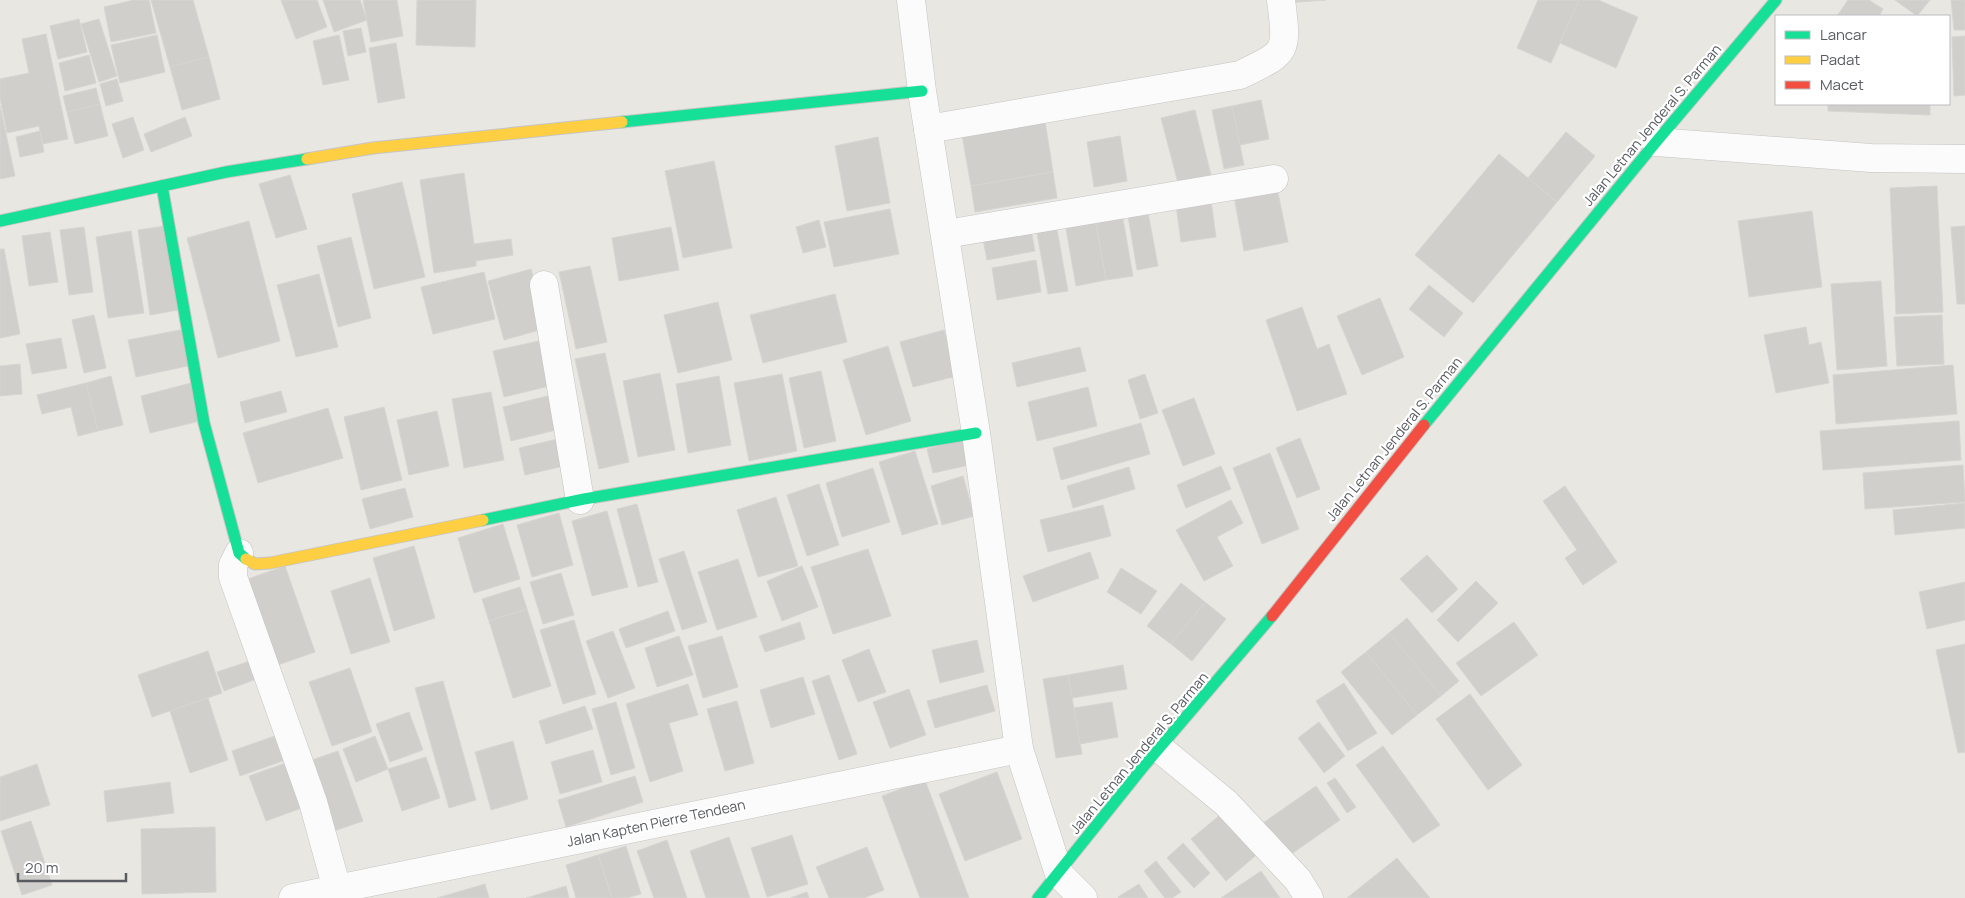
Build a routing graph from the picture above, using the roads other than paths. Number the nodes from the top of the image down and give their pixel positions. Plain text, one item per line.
1 (911, 0) edge
2 (1281, 0) edge
3 (1776, 0) edge
4 (922, 91) junction
5 (928, 129) junction
6 (1656, 142) junction
7 (1965, 159) edge
8 (1274, 179) dead end
9 (162, 186) junction
10 (0, 221) edge
11 (946, 234) junction
12 (544, 285) dead end
13 (976, 433) junction
14 (580, 500) junction
15 (239, 553) junction
16 (1019, 748) junction
17 (1159, 748) junction
18 (1059, 874) junction
19 (337, 889) junction
20 (293, 898) edge
21 (1038, 898) edge
22 (1083, 898) edge
23 (1309, 898) edge

1 - 4 street
2 - 5 street
3 - 6 main road, Jalan Letnan Jenderal S. Parman
4 - 5 street
4 - 9 main road
5 - 11 street
6 - 7 street
6 - 17 main road, Jalan Letnan Jenderal S. Parman
8 - 11 street
9 - 10 main road
9 - 15 main road
11 - 13 street
12 - 14 street
13 - 14 main road
13 - 16 street
14 - 15 main road
15 - 19 street
16 - 18 street
16 - 19 street, Jalan Kapten Pierre Tendean
17 - 18 main road, Jalan Letnan Jenderal S. Parman
17 - 23 street
18 - 21 main road, Jalan Letnan Jenderal S. Parman
18 - 22 street
19 - 20 street, Jalan Kapten Pierre Tendean

